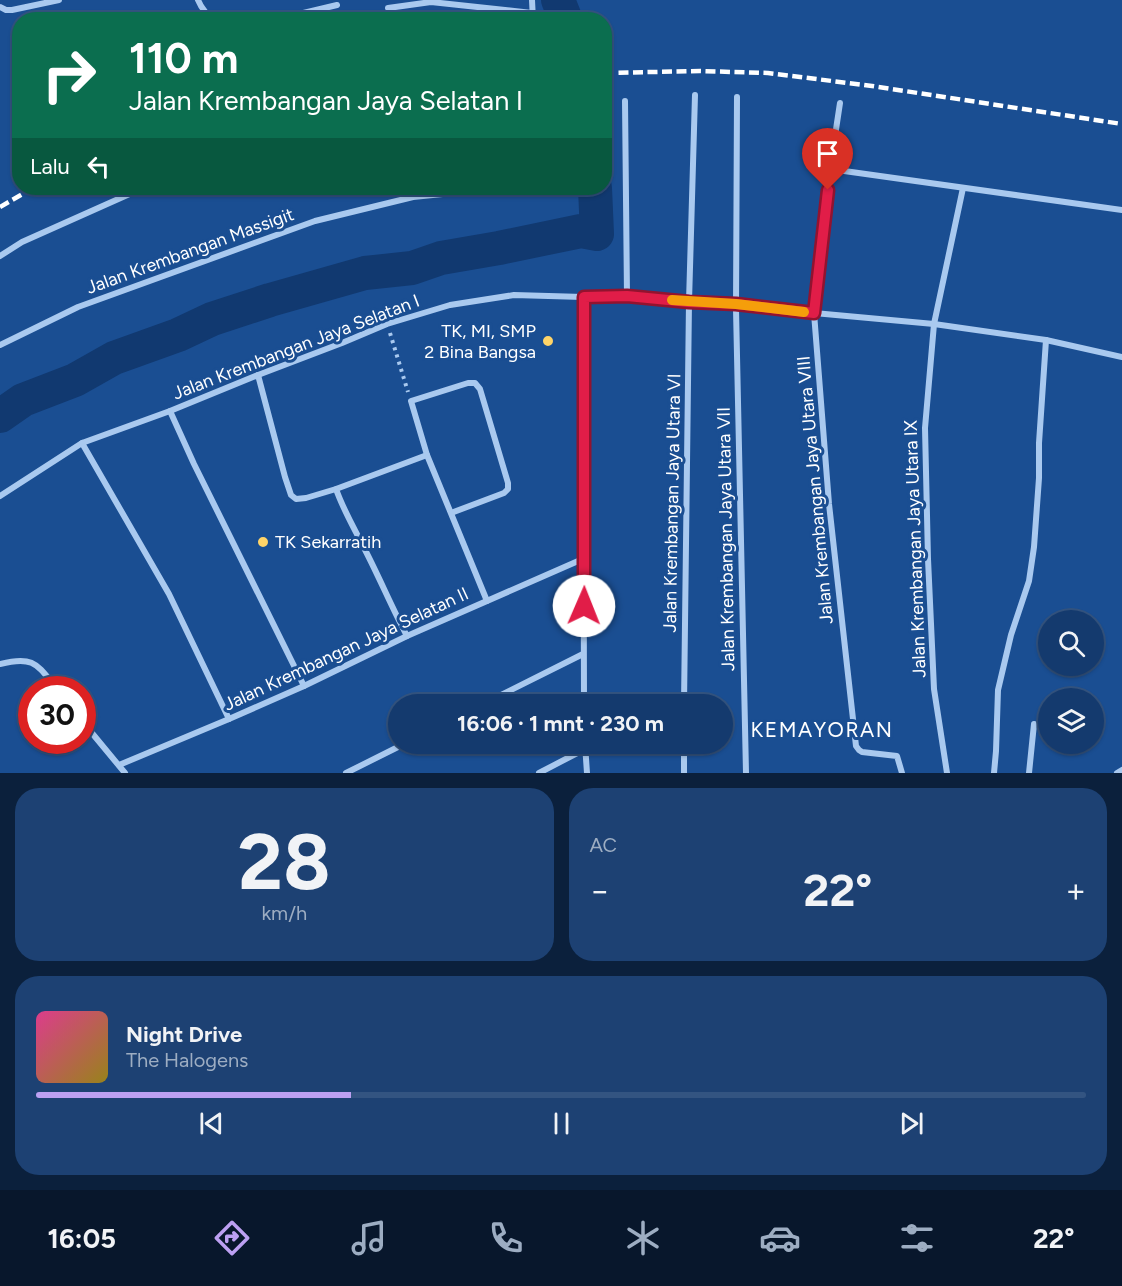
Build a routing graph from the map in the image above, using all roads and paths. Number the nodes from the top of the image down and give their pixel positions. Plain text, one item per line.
1 (59, 0) edge
2 (337, 5) dead end
3 (0, 7) edge
4 (388, 8) dead end
5 (308, 12) edge
6 (504, 12) edge
7 (694, 95) dead end
8 (737, 97) dead end
9 (625, 101) dead end
10 (840, 103) dead end
11 (830, 169) junction
12 (963, 188) junction
13 (126, 195) edge
14 (433, 195) edge
15 (1122, 210) edge
16 (0, 256) edge
17 (627, 296) junction
18 (584, 297) junction
19 (689, 302) junction
20 (736, 304) junction
21 (814, 313) junction
22 (387, 324) junction
23 (934, 324) junction
24 (1046, 340) junction
25 (0, 345) edge
26 (1122, 357) edge
27 (258, 375) junction
28 (411, 401) junction
29 (170, 411) junction
30 (82, 442) junction
31 (427, 455) junction
32 (336, 489) junction
33 (0, 496) edge
34 (451, 513) junction
35 (585, 558) junction
36 (487, 601) junction
37 (407, 636) junction
38 (583, 654) junction
39 (0, 664) edge
40 (46, 676) edge
41 (304, 686) junction
42 (504, 694) edge
43 (584, 694) edge
44 (684, 694) edge
45 (229, 719) junction
46 (1034, 724) dead end
47 (96, 738) edge
48 (388, 752) edge
49 (573, 754) edge
50 (586, 754) edge
51 (684, 754) edge
52 (119, 765) junction
53 (1122, 770) edge
54 (126, 773) edge
55 (346, 773) edge
56 (539, 773) edge
57 (587, 773) edge
58 (684, 773) edge
59 (746, 773) edge
60 (902, 773) edge
61 (947, 773) edge
62 (994, 773) edge
63 (1029, 773) edge
64 (1118, 773) edge

1 - 3 street
2 - 5 street
4 - 6 street
7 - 19 street, Jalan Krembangan Jaya Utara VI
8 - 20 street, Jalan Krembangan Jaya Utara VII
9 - 17 street
10 - 11 street, Jalan Krembangan Jaya Utara VIII
11 - 12 street
11 - 21 street, Jalan Krembangan Jaya Utara VIII
12 - 15 street
12 - 23 street, Jalan Krembangan Jaya Utara IX
13 - 16 street
14 - 25 street, Jalan Krembangan Massigit
17 - 18 street, Jalan Krembangan Jaya Selatan I
17 - 19 street, Jalan Krembangan Jaya Selatan I
18 - 22 street, Jalan Krembangan Jaya Selatan I
18 - 35 street
19 - 20 street, Jalan Krembangan Jaya Selatan I
19 - 44 street, Jalan Krembangan Jaya Utara VI
20 - 21 street, Jalan Krembangan Jaya Selatan I
20 - 59 street, Jalan Krembangan Jaya Utara VII
21 - 23 street, Jalan Krembangan Jaya Selatan I
21 - 60 street, Jalan Krembangan Jaya Utara VIII
22 - 27 street, Jalan Krembangan Jaya Selatan I
22 - 28 path
23 - 24 street, Jalan Krembangan Jaya Selatan I
23 - 61 street, Jalan Krembangan Jaya Utara IX
24 - 26 street, Jalan Krembangan Jaya Selatan I
24 - 62 street
27 - 29 street, Jalan Krembangan Jaya Selatan I
27 - 32 street
28 - 31 street
28 - 34 street
29 - 30 street, Jalan Krembangan Jaya Selatan I
29 - 41 street
30 - 33 street, Jalan Krembangan Jaya Selatan I
30 - 45 street
31 - 32 street
31 - 34 street
32 - 37 street
34 - 36 street
35 - 36 street, Jalan Krembangan Jaya Selatan II
35 - 38 street
36 - 37 street, Jalan Krembangan Jaya Selatan II
37 - 41 street, Jalan Krembangan Jaya Selatan II
38 - 42 street
38 - 43 street
39 - 40 street
41 - 45 street, Jalan Krembangan Jaya Selatan II
45 - 52 street, Jalan Krembangan Jaya Selatan II
46 - 63 street
47 - 52 street
48 - 55 street
49 - 56 street
50 - 57 street
51 - 58 street
52 - 54 street
53 - 64 street

